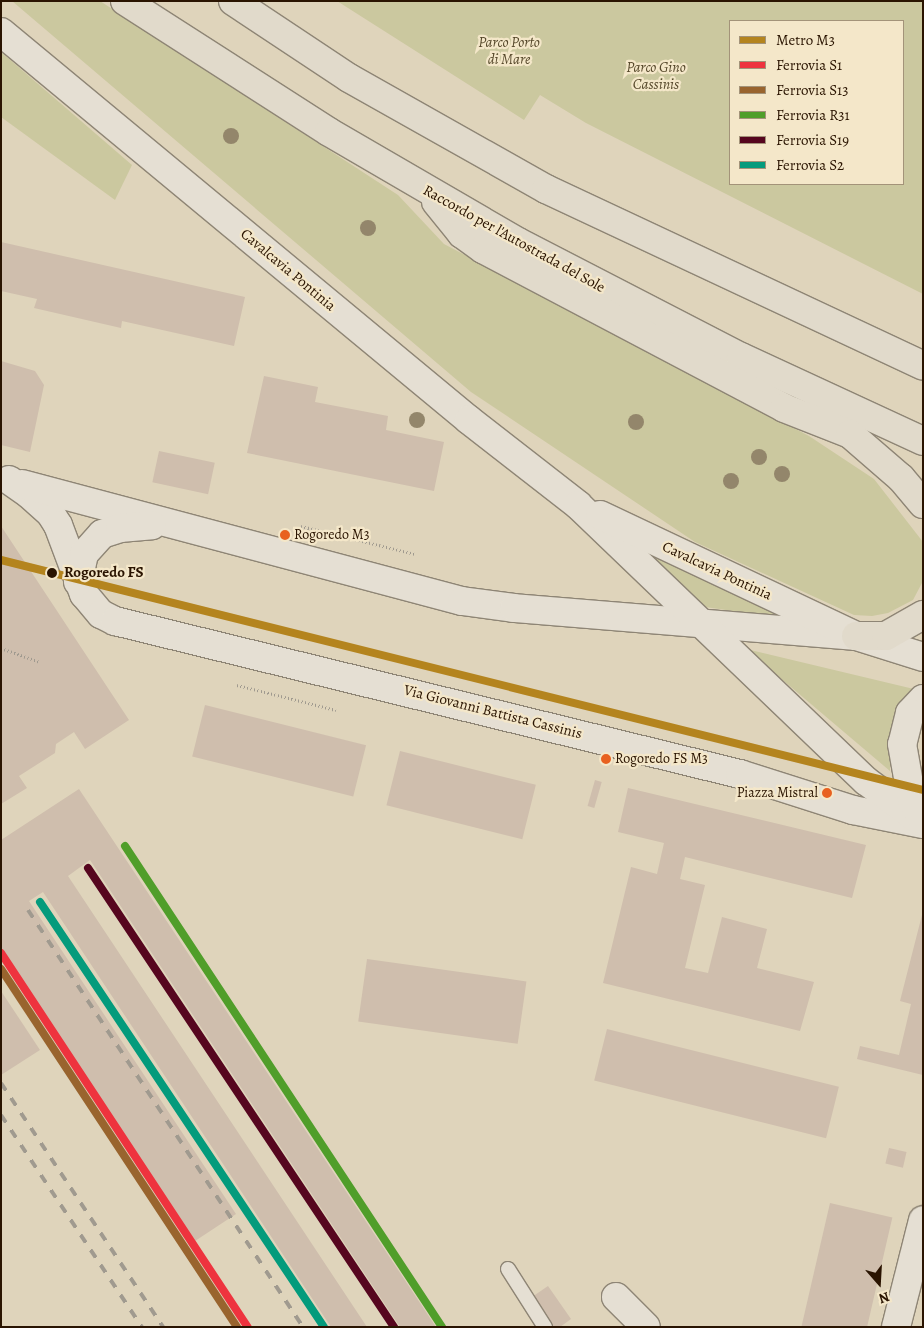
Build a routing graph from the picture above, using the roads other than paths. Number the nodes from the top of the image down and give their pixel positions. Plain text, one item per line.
1 (125, 1) edge
2 (233, 1) edge
3 (1, 32) edge
4 (409, 181) junction
5 (923, 366) edge
6 (923, 441) edge
7 (5, 480) edge
8 (923, 504) edge
9 (578, 505) junction
10 (169, 525) junction
11 (78, 582) junction
12 (923, 615) edge
13 (702, 624) junction
14 (856, 636) junction
15 (923, 657) edge
16 (923, 699) edge
17 (923, 822) edge
18 (923, 1220) edge
19 (508, 1269) dead end
20 (616, 1297) dead end
21 (545, 1327) edge
22 (646, 1327) edge
23 (896, 1327) edge

1 - 4 highway, Raccordo per l'Autostrada del Sole
2 - 5 highway
3 - 9 street, Cavalcavia Pontinia
4 - 6 highway, Raccordo per l'Autostrada del Sole
4 - 8 highway
7 - 10 street, Via Giovanni Battista Cassinis
7 - 11 street, Via Giovanni Battista Cassinis
9 - 13 street, Cavalcavia Pontinia
9 - 14 street, Cavalcavia Pontinia
10 - 11 street, Via Giovanni Battista Cassinis
10 - 13 street, Via Giovanni Battista Cassinis
11 - 17 street, Via Giovanni Battista Cassinis
12 - 14 highway
13 - 14 street, Via Giovanni Battista Cassinis
13 - 17 street
14 - 15 street, Via Giovanni Battista Cassinis
16 - 17 street
18 - 23 street
19 - 21 lane
20 - 22 street

